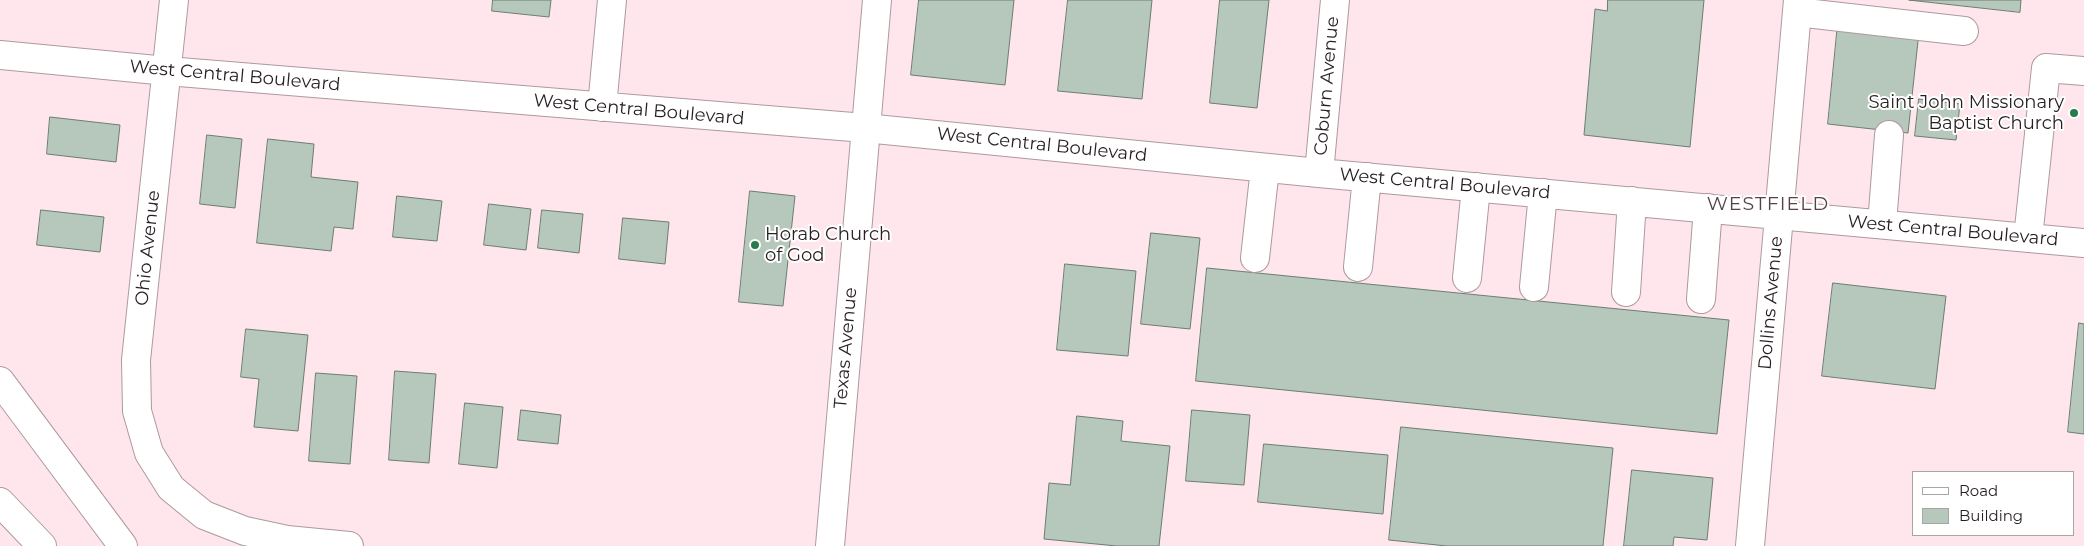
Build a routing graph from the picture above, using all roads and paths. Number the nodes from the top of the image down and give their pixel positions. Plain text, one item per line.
1 (174, 0) edge
2 (612, 0) edge
3 (877, 0) edge
4 (1335, 0) edge
5 (1798, 6) edge
6 (1964, 31) dead end
7 (0, 55) edge
8 (167, 71) junction
9 (2084, 72) edge
10 (602, 107) junction
11 (864, 128) junction
12 (1890, 135) dead end
13 (1265, 168) junction
14 (1319, 173) junction
15 (1367, 177) junction
16 (1476, 187) junction
17 (1543, 193) junction
18 (1632, 201) junction
19 (1708, 208) junction
20 (1778, 214) junction
21 (1882, 224) junction
22 (2028, 238) junction
23 (2084, 243) edge
24 (1255, 258) dead end
25 (1358, 267) dead end
26 (1467, 278) dead end
27 (1534, 286) dead end
28 (1626, 292) dead end
29 (1702, 299) dead end
30 (0, 381) edge
31 (0, 502) edge
32 (42, 546) edge
33 (122, 546) edge
34 (349, 546) edge
35 (830, 546) edge
36 (1750, 546) edge

1 - 8 main road, Ohio Avenue
2 - 10 main road
3 - 11 main road, Texas Avenue
4 - 14 main road, Coburn Avenue
5 - 6 main road
5 - 20 main road, Dollins Avenue
7 - 8 main road, West Central Boulevard
8 - 10 main road, West Central Boulevard
8 - 34 main road, Ohio Avenue
9 - 22 main road
10 - 11 main road, West Central Boulevard
11 - 13 main road, West Central Boulevard
11 - 35 main road, Texas Avenue
12 - 21 main road
13 - 14 main road, West Central Boulevard
13 - 24 main road
14 - 15 main road, West Central Boulevard
15 - 16 main road, West Central Boulevard
15 - 25 main road
16 - 17 main road, West Central Boulevard
16 - 26 main road
17 - 18 main road, West Central Boulevard
17 - 27 main road
18 - 19 main road, West Central Boulevard
18 - 28 main road
19 - 20 main road, West Central Boulevard
19 - 29 main road
20 - 21 main road, West Central Boulevard
20 - 36 main road, Dollins Avenue
21 - 22 main road, West Central Boulevard
22 - 23 main road, West Central Boulevard
30 - 33 main road
31 - 32 main road

